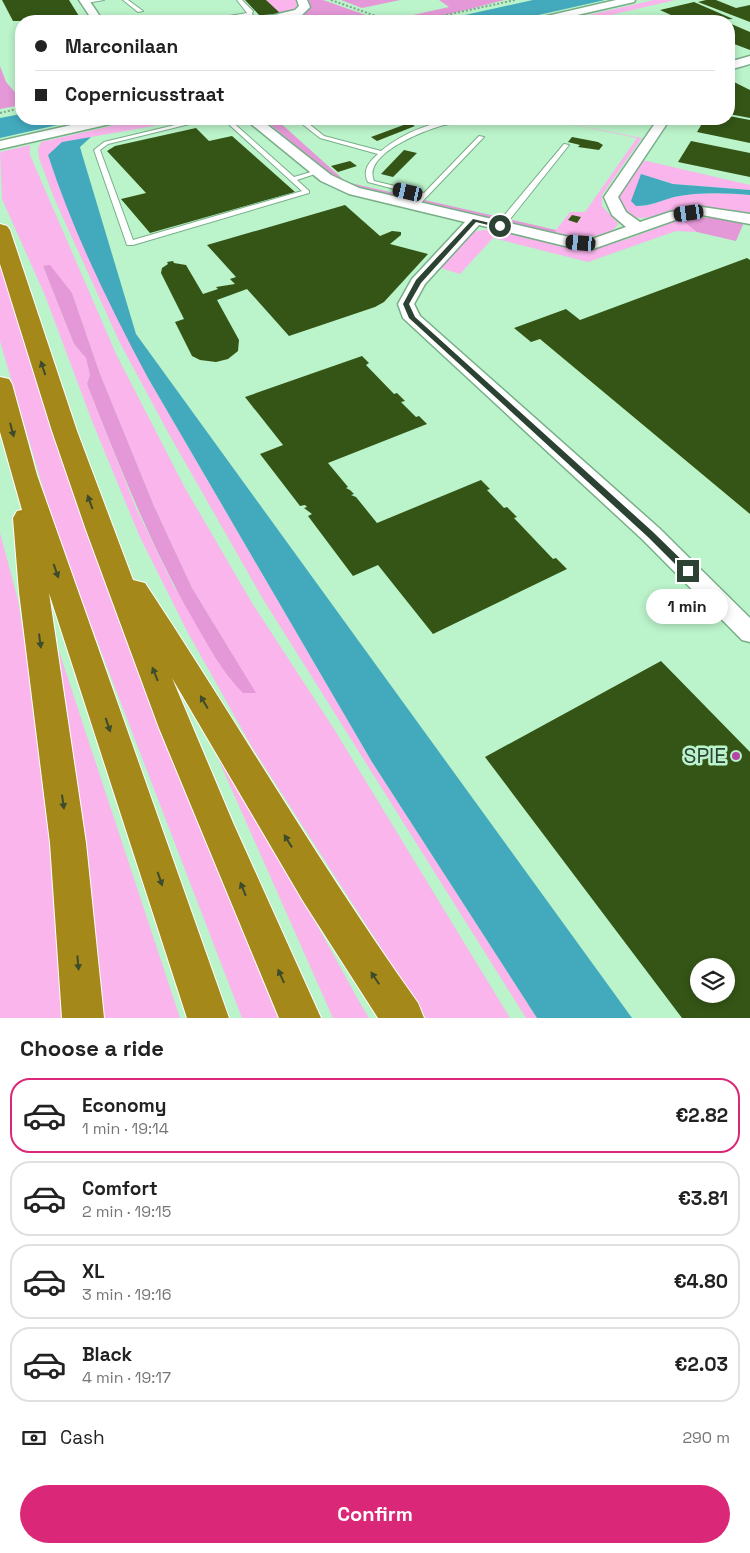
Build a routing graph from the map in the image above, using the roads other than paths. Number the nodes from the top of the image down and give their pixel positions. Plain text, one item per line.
1 (102, 0) edge
2 (125, 0) edge
3 (239, 0) edge
4 (302, 0) edge
5 (630, 0) edge
6 (85, 1) edge
7 (140, 11) dead end
8 (249, 14) joint
9 (94, 15) edge
10 (243, 15) edge
11 (290, 15) edge
12 (564, 15) edge
13 (750, 60) edge
14 (735, 64) edge
15 (88, 125) edge
16 (182, 125) edge
17 (233, 125) edge
18 (259, 125) edge
19 (307, 125) edge
20 (438, 125) edge
21 (660, 125) edge
22 (481, 137) dead end
23 (0, 145) edge
24 (566, 145) dead end
25 (382, 153) junction
26 (318, 172) junction
27 (293, 179) junction
28 (420, 200) junction
29 (750, 219) edge
30 (475, 220) junction
31 (500, 226) junction
32 (637, 227) junction
33 (0, 230) edge
34 (0, 384) edge
35 (24, 475) junction
36 (106, 548) junction
37 (750, 633) edge
38 (83, 1018) edge
39 (208, 1018) edge
40 (300, 1018) edge
41 (402, 1018) edge

1 - 6 lane
2 - 7 lane
3 - 8 lane
4 - 11 street
5 - 12 street
6 - 9 street
8 - 10 lane
13 - 14 street
15 - 23 street
16 - 27 lane
17 - 27 lane
18 - 26 street
19 - 25 lane
20 - 25 lane
21 - 32 street
22 - 28 lane
24 - 31 lane
25 - 28 lane
26 - 27 lane
26 - 28 street
28 - 30 street
29 - 32 street
30 - 31 street
30 - 37 street
31 - 32 street
36 -> 33 highway
34 -> 35 highway
35 -> 38 highway
35 -> 39 highway
40 -> 36 highway
41 -> 36 highway

